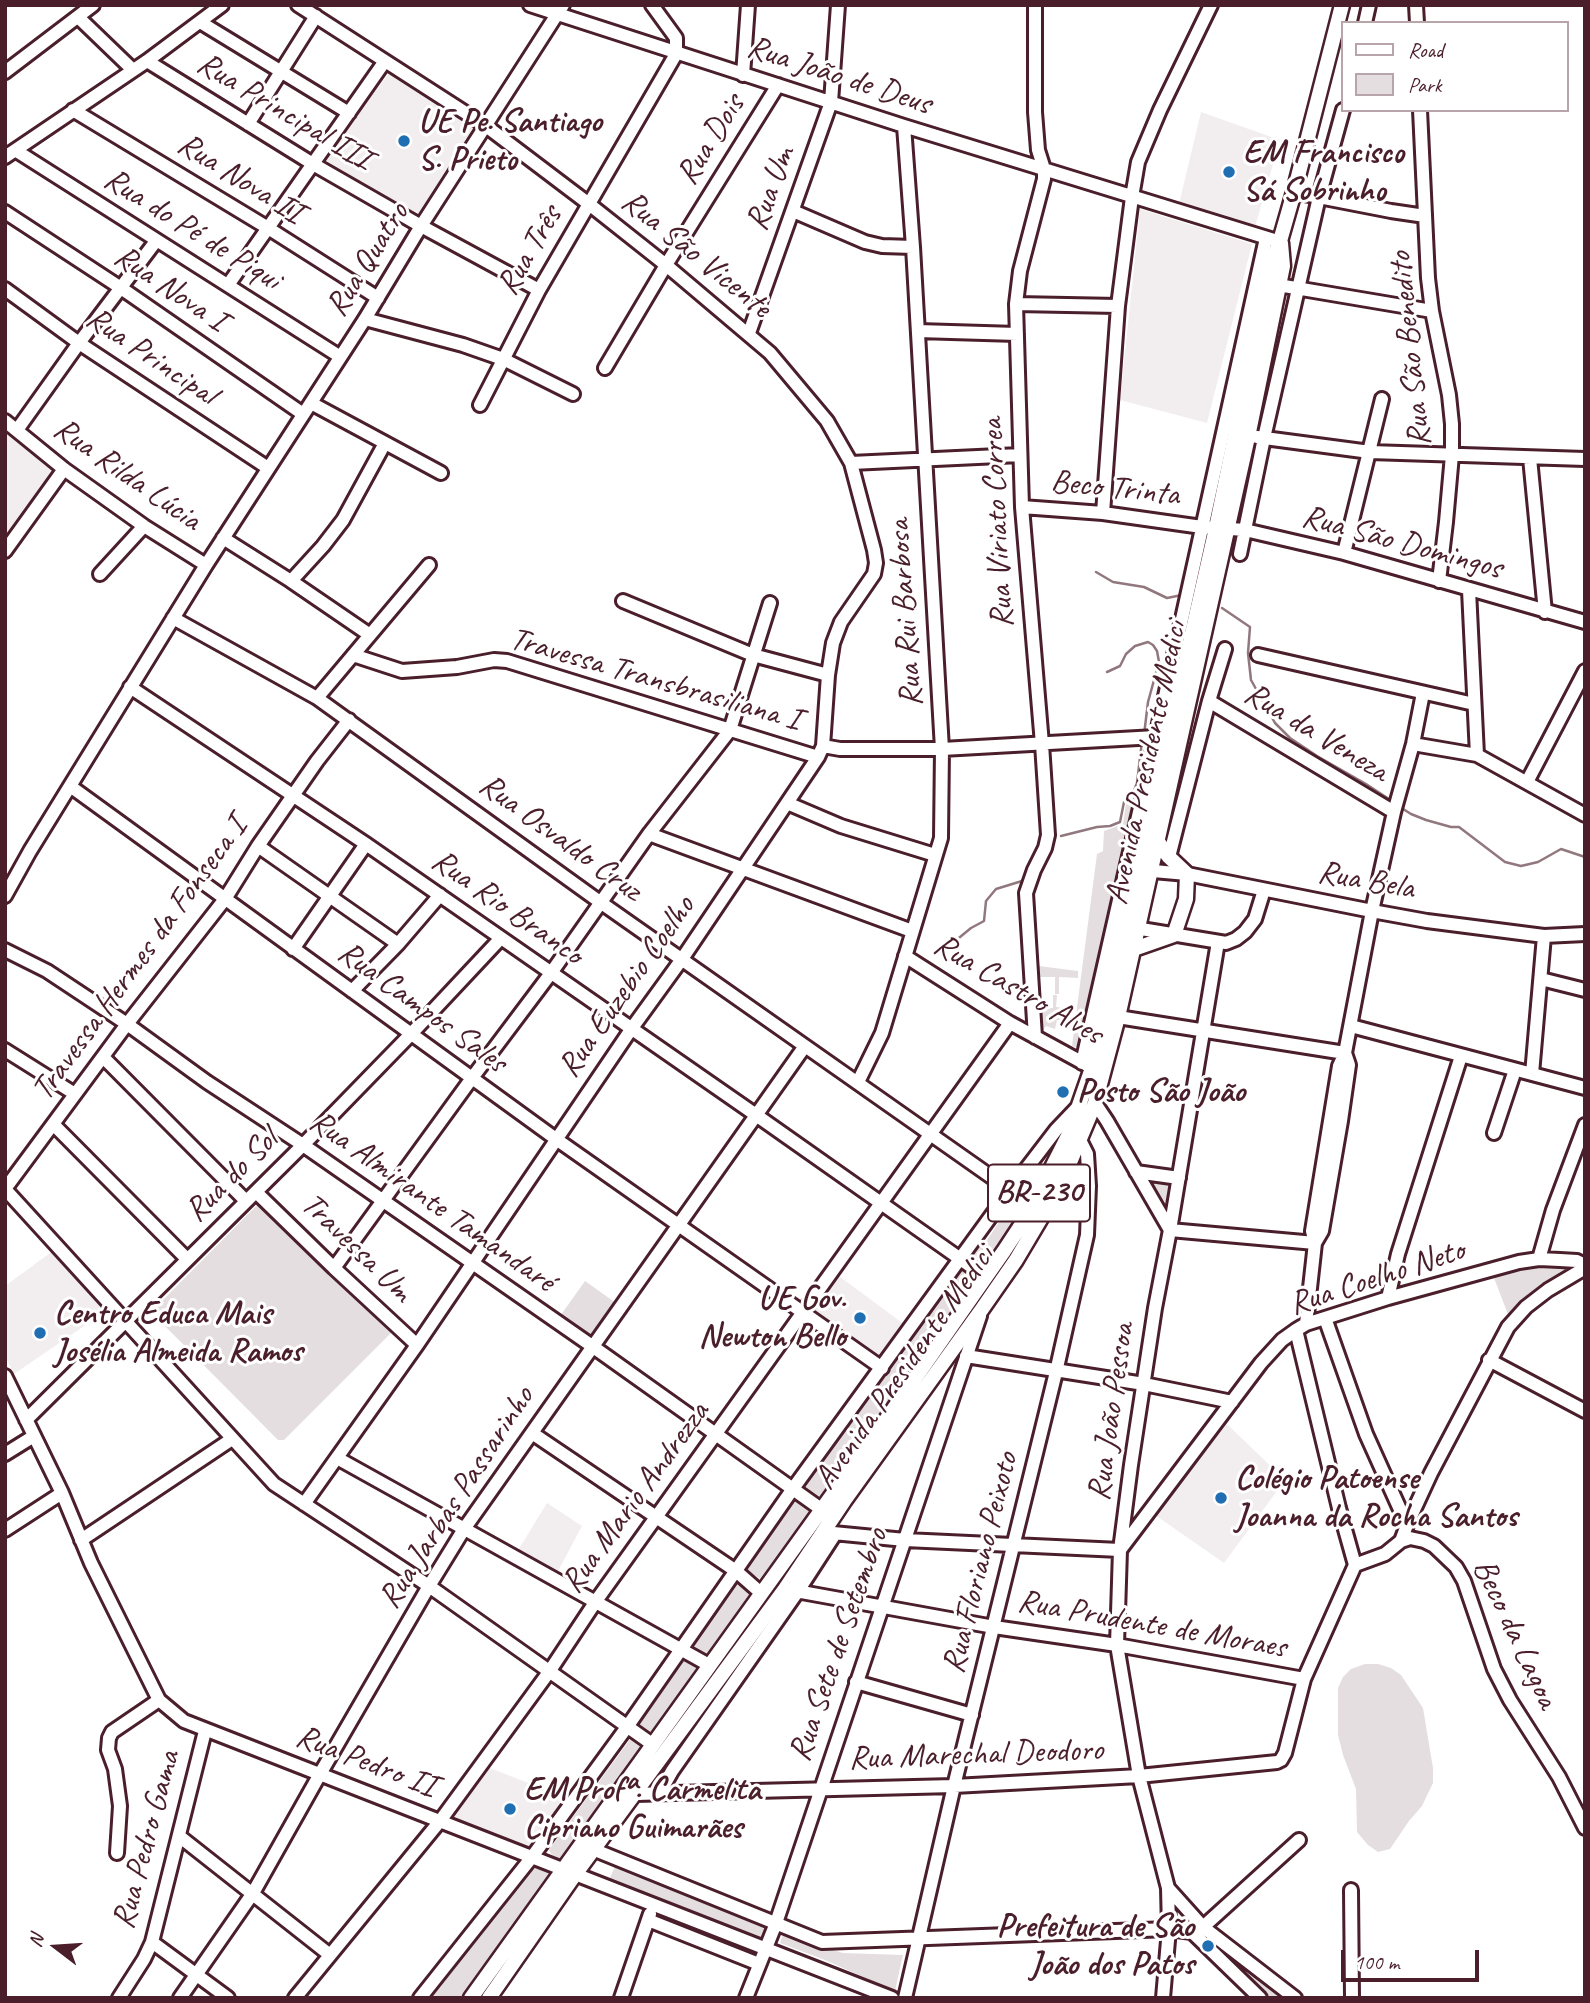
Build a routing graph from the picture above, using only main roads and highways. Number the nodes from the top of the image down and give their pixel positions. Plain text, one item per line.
1 (1342, 5) edge
2 (1273, 240) junction
3 (1215, 528) junction
4 (1158, 842) junction
5 (1145, 871) junction
6 (1132, 927) junction
7 (1134, 948) junction
8 (1093, 1067) junction
9 (1010, 1256) junction
10 (746, 1615) junction
11 (758, 1624) junction
12 (588, 1846) junction
13 (569, 1871) junction
14 (471, 1998) edge
15 (489, 1998) edge

1 - 2 main road, BR-230
2 - 3 main road, Avenida Presidente Medici / BR-230
2 - 3 main road, Avenida Presidente Medici / BR-230
3 - 4 main road, Avenida Presidente Medici / BR-230
3 - 5 main road, Avenida Presidente Medici / BR-230
4 - 5 main road, Avenida Presidente Medici / BR-230
4 - 7 main road
5 - 6 main road, Avenida Presidente Medici / BR-230
6 - 7 main road, Avenida Presidente Medici / BR-230
6 - 8 main road, Avenida Presidente Medici / BR-230
7 - 8 main road, Avenida Presidente Medici / BR-230
8 - 9 main road, Avenida Presidente Medici / BR-230
9 - 10 main road, Avenida Presidente Medici / BR-230
9 - 11 main road, Avenida Presidente Medici / BR-230
10 - 11 main road
10 - 12 main road, Avenida Presidente Medici / BR-230
11 - 12 main road, Avenida Presidente Medici / BR-230
12 - 13 main road, Avenida Presidente Medici / BR-230
13 - 14 main road, Avenida Presidente Medici / BR-230
13 - 15 main road, Avenida Presidente Medici / BR-230

